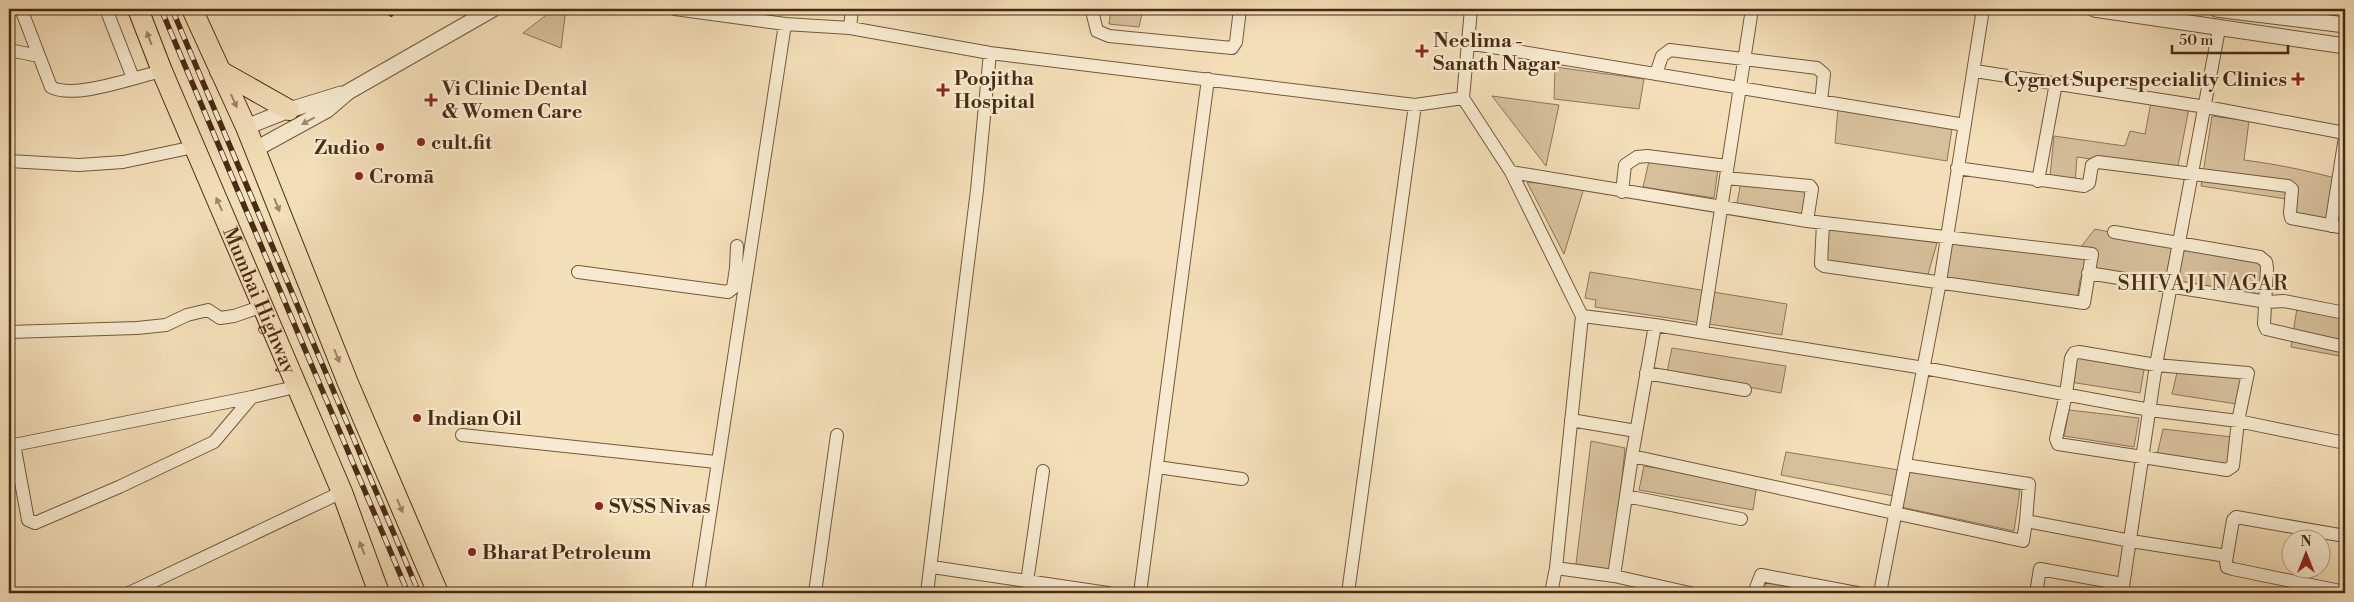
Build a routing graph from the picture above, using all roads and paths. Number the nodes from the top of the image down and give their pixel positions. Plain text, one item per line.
1 (21, 9) edge
2 (106, 9) edge
3 (138, 9) edge
4 (192, 9) edge
5 (493, 9) edge
6 (676, 9) edge
7 (852, 9) edge
8 (1094, 9) edge
9 (1240, 9) edge
10 (1471, 9) edge
11 (1752, 9) edge
12 (1983, 9) edge
13 (2094, 9) edge
14 (2216, 9) edge
15 (785, 24) junction
16 (2345, 25) edge
17 (850, 28) junction
18 (2219, 29) junction
19 (1468, 43) junction
20 (2345, 46) edge
21 (9, 50) edge
22 (990, 53) junction
23 (38, 56) junction
24 (1744, 58) junction
25 (162, 71) junction
26 (220, 71) junction
27 (1974, 71) junction
28 (1656, 74) junction
29 (133, 78) junction
30 (1208, 79) junction
31 (2056, 83) junction
32 (1738, 88) junction
33 (348, 92) junction
34 (1463, 98) junction
35 (1821, 102) junction
36 (1415, 105) junction
37 (2206, 107) junction
38 (289, 110) junction
39 (1965, 125) junction
40 (246, 128) junction
41 (2345, 135) edge
42 (194, 147) junction
43 (254, 150) junction
44 (9, 161) edge
45 (1958, 168) junction
46 (1510, 172) junction
47 (1726, 172) junction
48 (2192, 174) junction
49 (2038, 181) junction
50 (1622, 192) junction
51 (1722, 207) junction
52 (1807, 221) junction
53 (1823, 223) junction
54 (2331, 226) junction
55 (2345, 228) edge
56 (2114, 232) dead end
57 (1947, 236) junction
58 (2177, 243) junction
59 (741, 259) junction
60 (578, 272) dead end
61 (2088, 273) junction
62 (1940, 282) junction
63 (2169, 286) junction
64 (2267, 302) junction
65 (263, 306) junction
66 (2345, 313) edge
67 (1582, 316) junction
68 (1655, 325) junction
69 (9, 332) edge
70 (1702, 332) junction
71 (2345, 347) edge
72 (2156, 364) junction
73 (1924, 368) junction
74 (1646, 373) junction
75 (295, 387) junction
76 (1745, 390) dead end
77 (2066, 394) junction
78 (252, 398) junction
79 (2150, 410) junction
80 (1571, 420) junction
81 (2238, 421) junction
82 (1636, 431) junction
83 (836, 434) dead end
84 (462, 435) dead end
85 (2345, 443) edge
86 (12, 445) edge
87 (1632, 456) junction
88 (2142, 458) junction
89 (716, 462) junction
90 (1905, 465) junction
91 (1157, 467) junction
92 (1043, 471) dead end
93 (1242, 479) dead end
94 (342, 492) junction
95 (1626, 496) junction
96 (1894, 514) junction
97 (1741, 520) dead end
98 (2026, 521) junction
99 (2345, 536) edge
100 (2131, 541) junction
101 (2227, 556) junction
102 (932, 567) junction
103 (1556, 568) junction
104 (1614, 576) junction
105 (1027, 582) junction
106 (2123, 589) edge
107 (2345, 592) edge
108 (129, 593) edge
109 (379, 593) edge
110 (438, 593) edge
111 (698, 593) edge
112 (815, 593) edge
113 (927, 593) edge
114 (1108, 593) edge
115 (1140, 593) edge
116 (1348, 593) edge
117 (1551, 593) edge
118 (1690, 593) edge
119 (1754, 593) edge
120 (1858, 593) edge
121 (1880, 593) edge
122 (2036, 593) edge

1 - 23 street
2 - 29 street
25 -> 3 highway, Mumbai Highway
4 - 26 highway
5 - 33 street
6 - 15 street
7 - 17 street
8 - 9 street
10 - 19 street
11 - 24 street
12 - 27 street
13 - 18 street
14 - 16 street
15 - 17 street
15 - 59 street
17 - 22 street
18 - 20 street
18 - 37 street
19 - 28 street
19 - 34 street
21 - 23 street
22 - 30 street
22 - 102 street
23 - 29 street
24 - 28 street
24 - 32 street
24 - 35 street
25 - 29 street
25 - 42 highway, Mumbai Highway
26 - 38 highway
26 -> 40 highway
27 - 31 street
27 - 39 street
28 - 32 street
30 - 36 street
30 - 91 street
31 - 37 street
31 - 49 street
32 - 35 street
32 - 47 street
33 - 38 street
33 -> 43 street
34 - 36 street
34 - 46 street
35 - 39 street
36 - 116 street
37 - 41 street
37 - 48 street
38 - 40 street
39 - 45 street
40 - 43 highway
41 - 54 street
42 - 44 street
65 -> 42 highway, Mumbai Highway
43 -> 110 highway
45 - 49 street
45 - 57 street
46 - 50 street
46 - 67 street
47 - 50 street
47 - 51 street
47 - 52 street
48 - 49 street
48 - 54 street
48 - 58 street
50 - 51 street
51 - 52 street
51 - 70 street
52 - 53 street
53 - 57 street
53 - 62 street
54 - 55 street
56 - 58 street
57 - 61 street
57 - 62 street
58 - 63 street
58 - 64 street
59 - 60 street
59 - 89 street
61 - 62 street
61 - 63 street
62 - 73 street
63 - 64 street
63 - 72 street
64 - 66 street
64 - 71 street
65 - 69 street
65 - 75 highway, Mumbai Highway
67 - 68 street
67 - 80 street
68 - 70 street
68 - 74 street
70 - 73 street
72 - 77 street
72 - 79 street
72 - 81 street
73 - 77 street
73 - 90 street
74 - 76 street
74 - 82 street
75 - 78 street
75 - 94 highway, Mumbai Highway
77 - 79 street
77 - 88 street
78 - 86 street
78 - 86 street
79 - 81 street
79 - 88 street
80 - 82 street
80 - 103 street
81 - 85 street
81 - 88 street
82 - 87 street
83 - 112 street
84 - 89 street
87 - 95 street
87 - 96 street
88 - 100 street
89 - 111 street
90 - 96 street
90 - 98 street
91 - 93 street
91 - 115 street
92 - 105 street
94 - 108 street
109 -> 94 highway, Mumbai Highway
95 - 97 street
95 - 104 street
96 - 98 street
96 - 121 street
98 - 100 street
99 - 101 street
100 - 101 street
100 - 106 street
101 - 107 street
102 - 105 street
102 - 113 street
103 - 104 street
103 - 117 street
104 - 118 street
105 - 114 street
106 - 122 street
119 - 120 street

